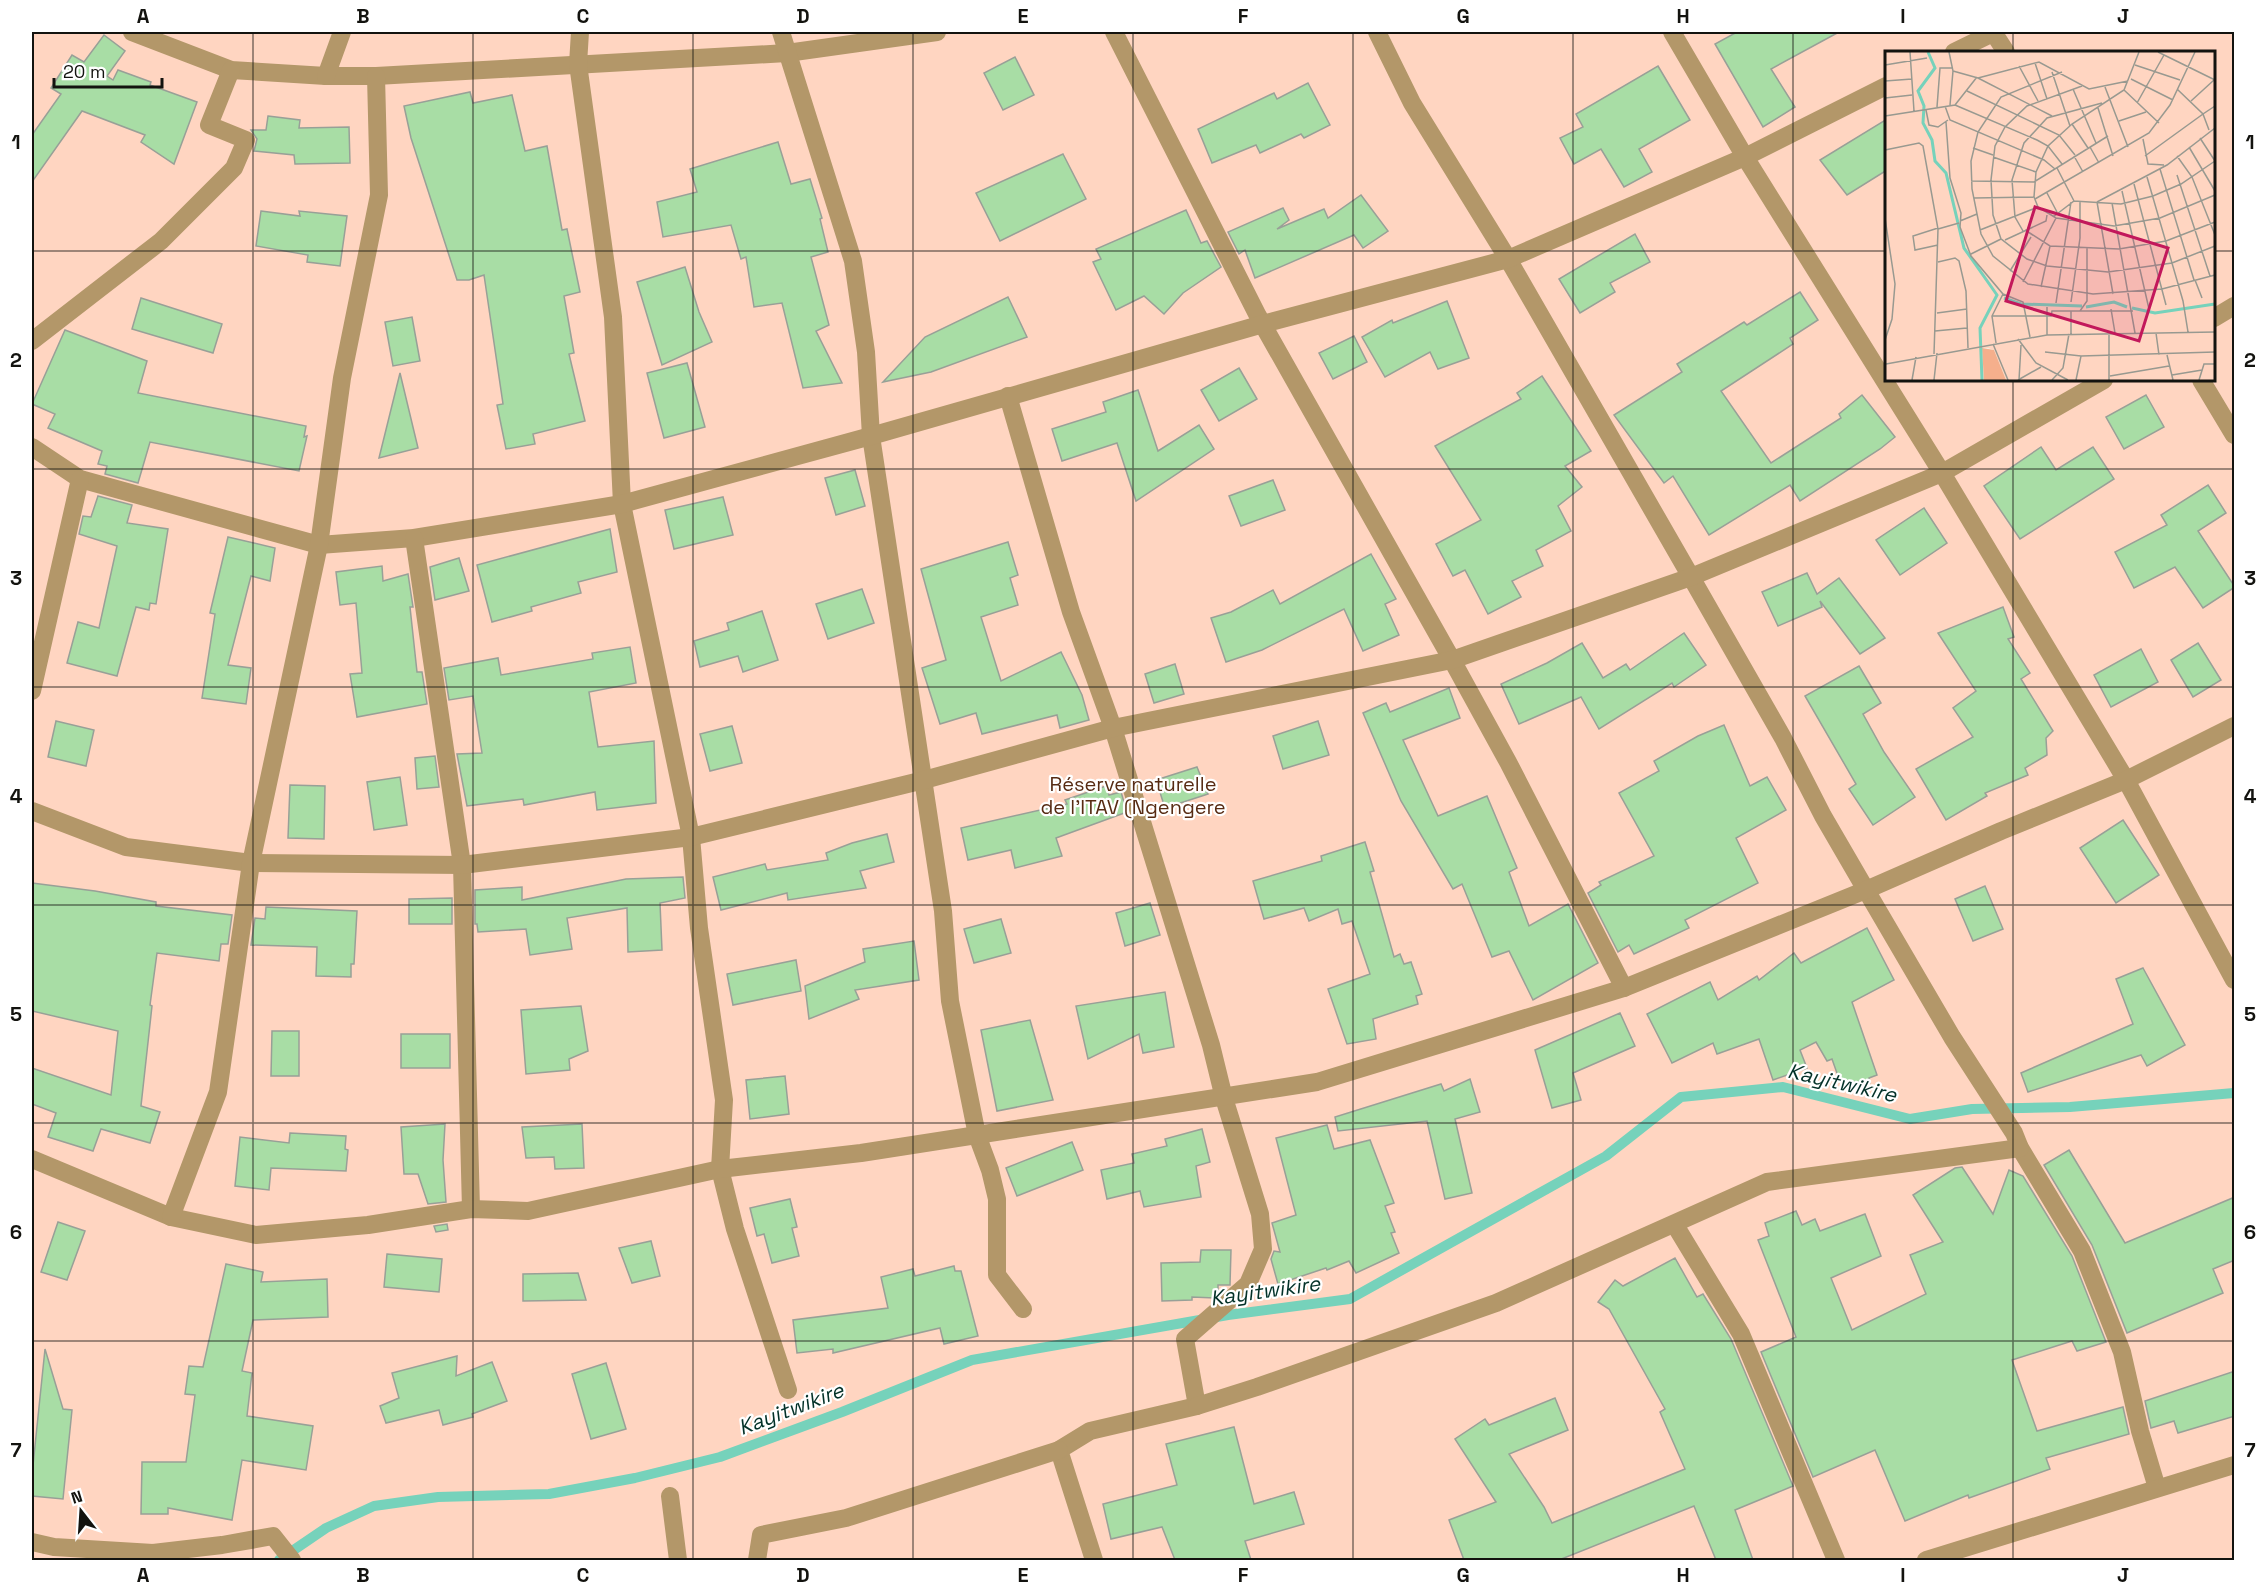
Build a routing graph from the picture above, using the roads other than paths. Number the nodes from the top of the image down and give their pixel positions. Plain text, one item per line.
1 (132, 32) edge
2 (342, 32) edge
3 (580, 32) edge
4 (781, 32) edge
5 (937, 32) edge
6 (1114, 32) edge
7 (1377, 32) edge
8 (1671, 32) edge
9 (1994, 32) edge
10 (1956, 51) edge
11 (2005, 51) edge
12 (788, 53) junction
13 (578, 64) junction
14 (231, 70) junction
15 (326, 76) junction
16 (376, 76) junction
17 (1885, 87) edge
18 (1745, 157) junction
19 (1508, 259) junction
20 (2235, 306) edge
21 (2215, 317) edge
22 (1263, 324) junction
23 (32, 341) edge
24 (2102, 381) edge
25 (2202, 381) edge
26 (1008, 396) junction
27 (2235, 435) edge
28 (871, 436) junction
29 (32, 447) edge
30 (1942, 473) junction
31 (80, 479) junction
32 (622, 504) junction
33 (414, 538) junction
34 (319, 545) junction
35 (1691, 577) junction
36 (1452, 660) junction
37 (32, 691) edge
38 (2235, 726) edge
39 (1113, 728) junction
40 (924, 780) junction
41 (2126, 780) junction
42 (32, 811) edge
43 (691, 837) junction
44 (251, 862) junction
45 (462, 865) junction
46 (1866, 890) junction
47 (2235, 980) edge
48 (1624, 988) junction
49 (1224, 1098) junction
50 (977, 1135) junction
51 (2017, 1141) junction
52 (32, 1158) edge
53 (720, 1169) junction
54 (471, 1209) junction
55 (171, 1218) junction
56 (1675, 1225) junction
57 (1023, 1309) dead end
58 (788, 1390) dead end
59 (1197, 1406) junction
60 (1059, 1450) junction
61 (2235, 1465) edge
62 (2157, 1488) junction
63 (670, 1496) dead end
64 (32, 1542) edge
65 (292, 1560) edge
66 (678, 1560) edge
67 (757, 1560) edge
68 (1094, 1560) edge
69 (1836, 1560) edge
70 (1926, 1560) edge

1 - 14 street
2 - 15 street
3 - 13 street
4 - 12 street
5 - 12 street
6 - 22 street
7 - 19 street
8 - 18 street
9 - 10 street
9 - 11 street
12 - 13 street
12 - 28 street
13 - 16 street
13 - 32 street
14 - 15 street
14 - 23 street
15 - 16 street
16 - 34 street
17 - 18 street
18 - 19 street
18 - 30 street
19 - 22 street
19 - 35 street
20 - 21 street
22 - 26 street
22 - 36 street
24 - 30 street
25 - 27 street
26 - 28 street
26 - 39 street
28 - 32 street
28 - 40 street
29 - 31 street
30 - 35 street
30 - 41 street
31 - 34 street
31 - 37 street
32 - 33 street
32 - 43 street
33 - 34 street
33 - 45 street
34 - 44 street
35 - 36 street
35 - 46 street
36 - 39 street
36 - 48 street
38 - 41 street
39 - 40 street
39 - 49 street
40 - 43 street
40 - 50 street
41 - 46 street
41 - 47 street
42 - 44 street
43 - 45 street
43 - 53 street
44 - 45 street
44 - 55 street
45 - 54 street
46 - 48 street
46 - 51 street
48 - 49 street
49 - 50 street
49 - 59 street
50 - 53 street
50 - 57 street
51 - 56 street
51 - 62 street
52 - 55 street
53 - 54 street
53 - 58 street
54 - 55 street
56 - 59 street
56 - 69 street
59 - 60 street
60 - 67 street
60 - 68 street
61 - 62 street
62 - 70 street
63 - 66 street
64 - 65 street

